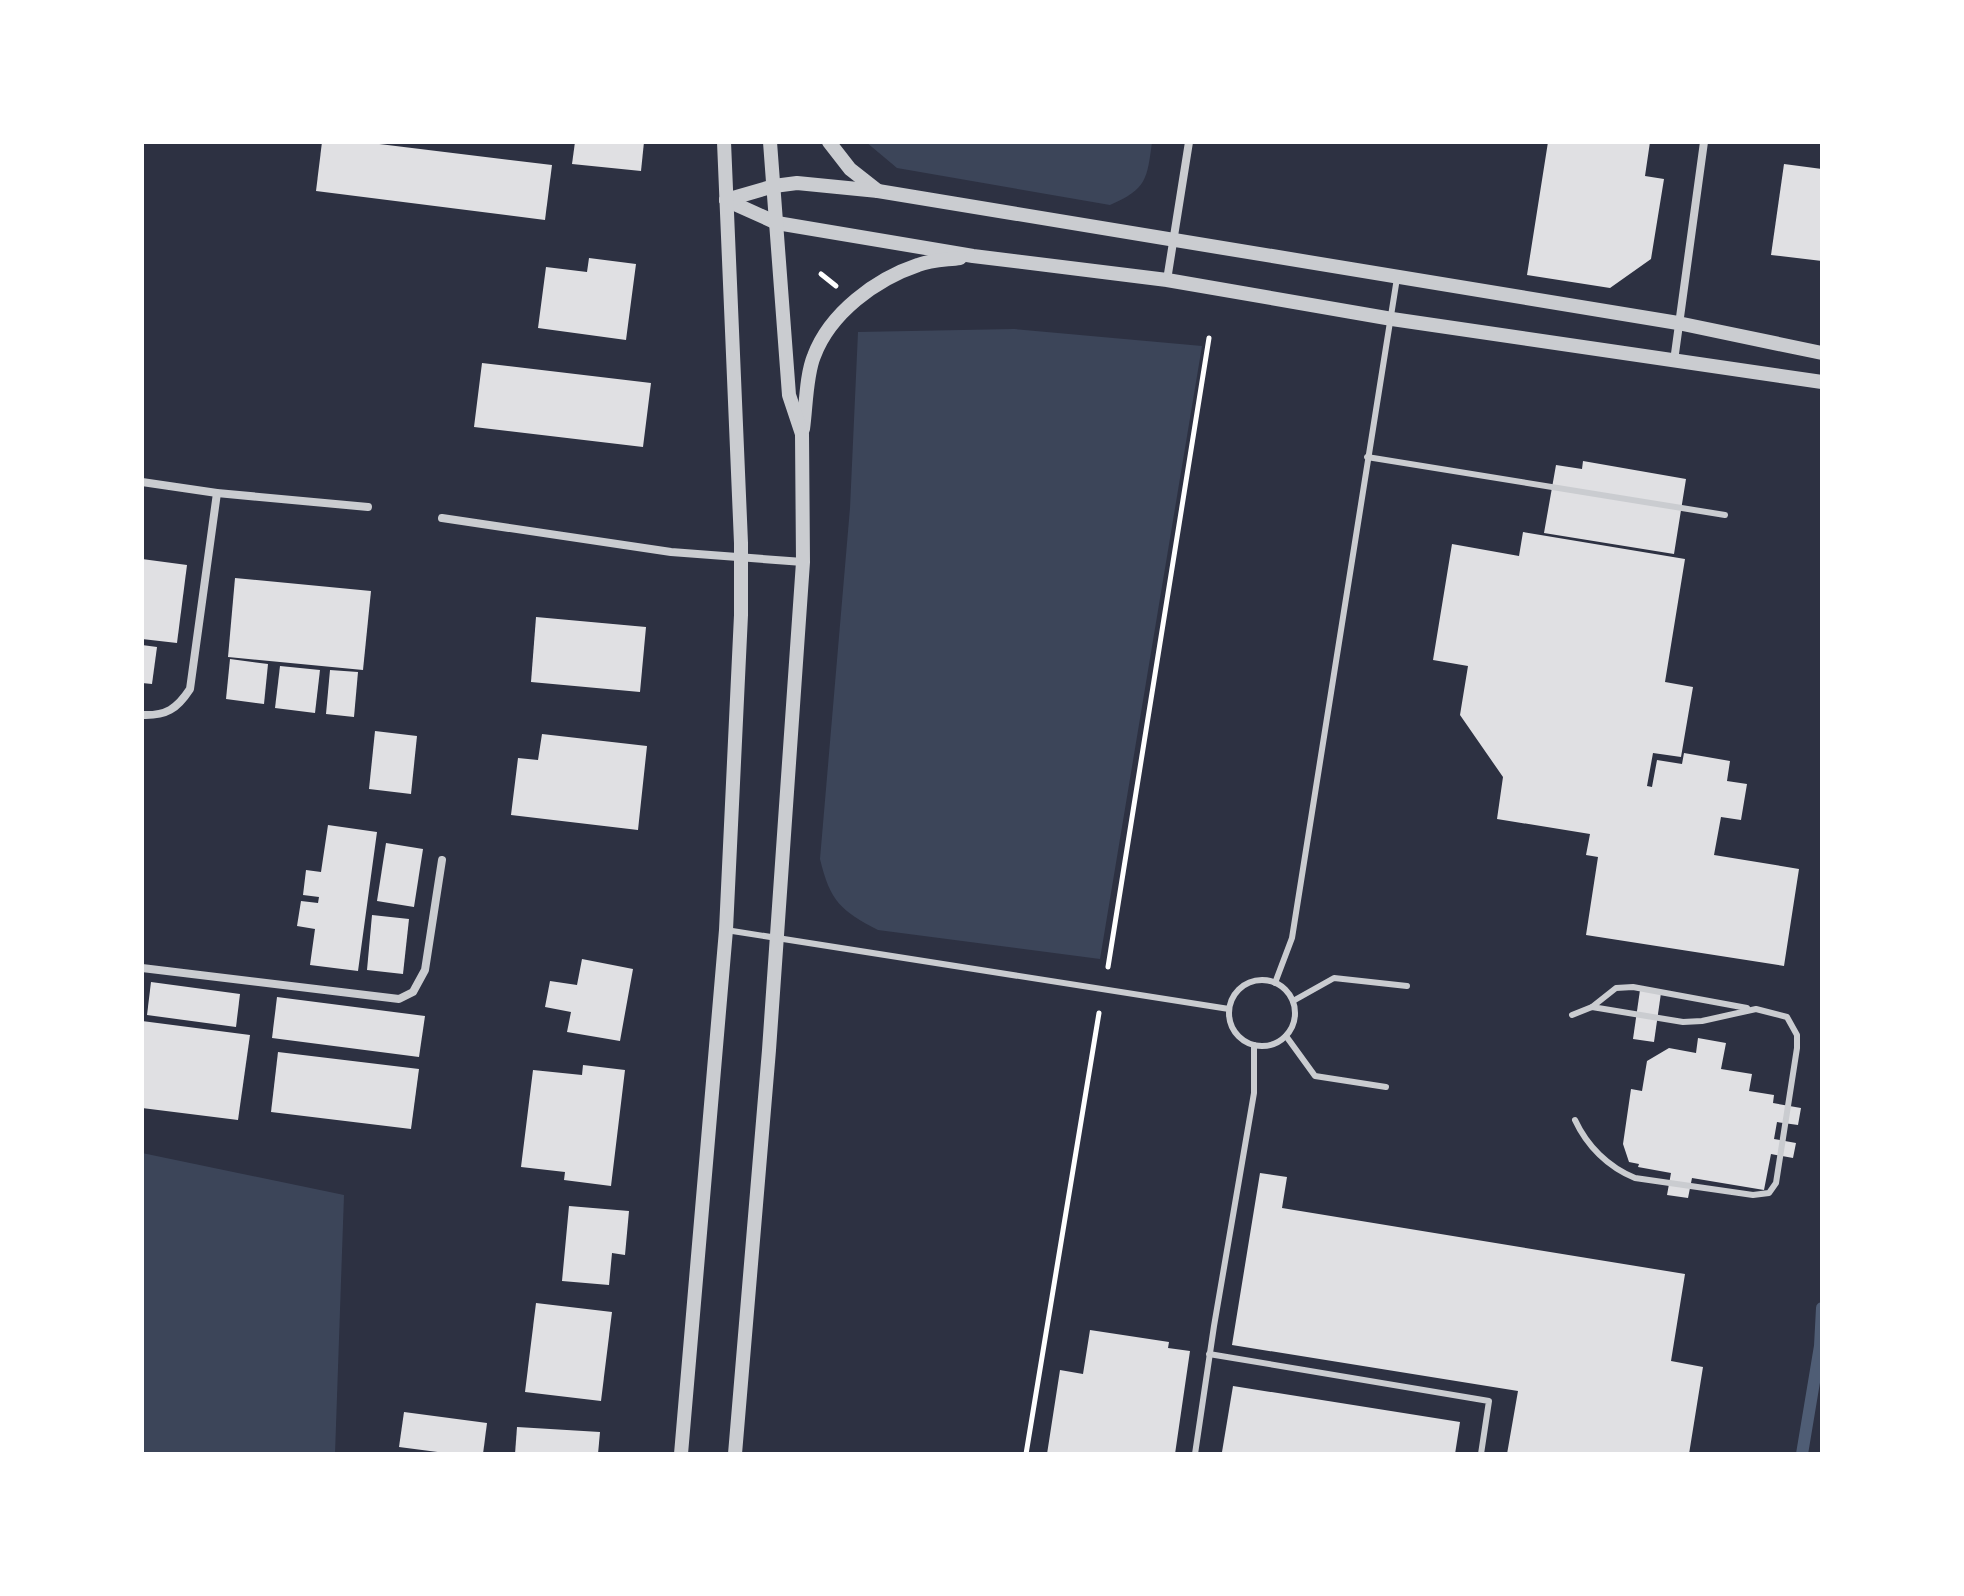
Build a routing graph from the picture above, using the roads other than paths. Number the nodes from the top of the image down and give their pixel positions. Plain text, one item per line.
1 (724, 142) edge
2 (770, 142) edge
3 (829, 142) edge
4 (1189, 142) edge
5 (1704, 142) edge
6 (774, 186) junction
7 (878, 191) junction
8 (726, 200) junction
9 (777, 223) junction
10 (1175, 240) junction
11 (973, 256) junction
12 (1397, 278) junction
13 (1167, 280) junction
14 (1392, 319) junction
15 (1678, 323) junction
16 (1822, 353) edge
17 (1674, 361) junction
18 (1822, 382) edge
19 (802, 434) junction
20 (1367, 457) junction
21 (142, 482) edge
22 (217, 493) junction
23 (368, 507) dead end
24 (1725, 515) dead end
25 (442, 518) dead end
26 (741, 557) junction
27 (803, 562) junction
28 (142, 715) edge
29 (442, 860) dead end
30 (726, 930) junction
31 (778, 938) junction
32 (142, 968) edge
33 (1275, 983) junction
34 (1407, 986) dead end
35 (1293, 1001) junction
36 (1592, 1007) junction
37 (1229, 1009) junction
38 (1756, 1009) junction
39 (1572, 1015) dead end
40 (1286, 1036) junction
41 (1254, 1045) junction
42 (1386, 1087) dead end
43 (1575, 1120) dead end
44 (1209, 1354) junction
45 (681, 1454) edge
46 (735, 1454) edge
47 (1195, 1454) edge
48 (1481, 1454) edge

1 - 8 street
2 - 6 street
3 - 7 street
4 - 10 street
5 - 15 street
6 - 7 street
6 - 8 street
6 - 9 street
7 - 10 street
8 - 9 street
8 - 26 street
9 - 11 street
9 - 19 street
10 - 12 street
10 - 13 street
11 - 13 street
11 - 19 street
12 - 14 lane
12 - 15 street
13 - 14 street
14 - 17 street
14 - 20 lane
15 - 16 street
15 - 17 street
17 - 18 street
19 - 27 street
20 - 24 lane
20 - 33 lane
21 - 22 street
22 - 23 street
22 - 28 street
25 - 26 street
26 - 27 street
26 - 30 street
27 - 31 street
29 - 32 street
30 - 31 lane
30 - 45 street
31 - 37 lane
31 - 46 street
33 - 35 lane
33 - 37 lane
34 - 35 lane
35 - 40 lane
36 - 38 lane
36 - 38 lane
36 - 39 lane
37 - 41 lane
38 - 43 lane
40 - 41 lane
40 - 42 lane
41 - 44 lane
44 - 47 lane
44 - 48 lane

